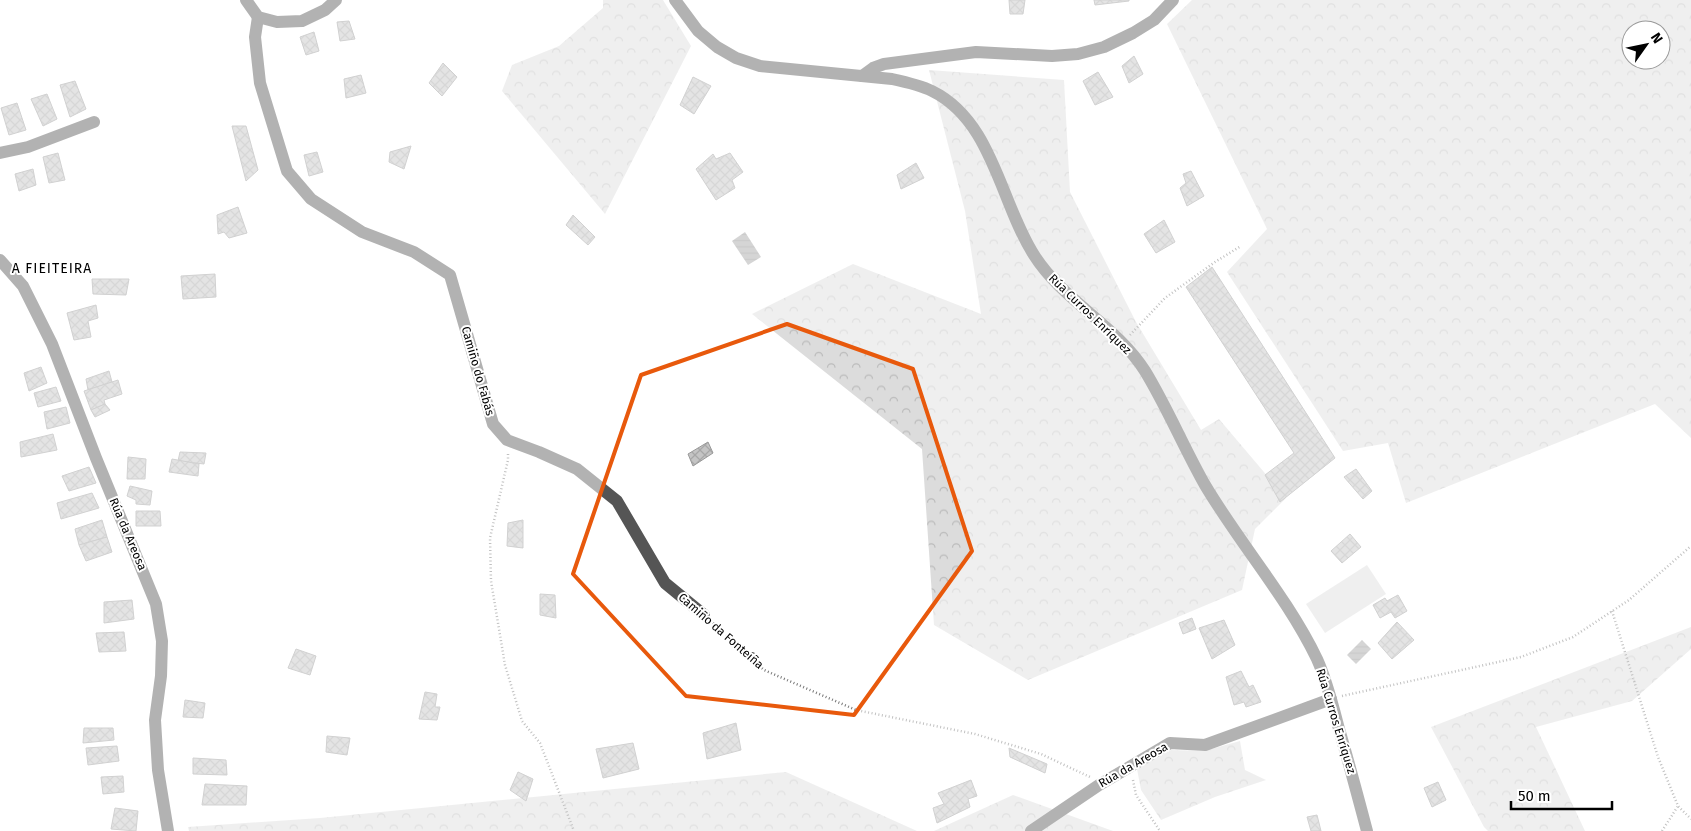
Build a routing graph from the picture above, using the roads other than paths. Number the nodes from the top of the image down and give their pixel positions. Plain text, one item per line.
1 (246, 0) edge
2 (336, 0) edge
3 (675, 0) edge
4 (1172, 0) edge
5 (258, 17) junction
6 (862, 76) junction
7 (94, 122) dead end
8 (0, 153) edge
9 (0, 260) edge
10 (506, 440) joint
11 (704, 615) road end
12 (1331, 699) junction
13 (168, 831) edge
14 (1031, 831) edge
15 (1367, 831) edge

1 - 5 street
2 - 5 street
3 - 6 street, Rúa Curros Enríquez
4 - 6 street
5 - 10 street, Camiño do Fabás
6 - 12 street, Rúa Curros Enríquez
7 - 8 street
9 - 13 street, Rúa da Areosa
10 - 11 street, Camiño da Fonteíña
12 - 14 street, Rúa da Areosa
12 - 15 street, Rúa Curros Enríquez

